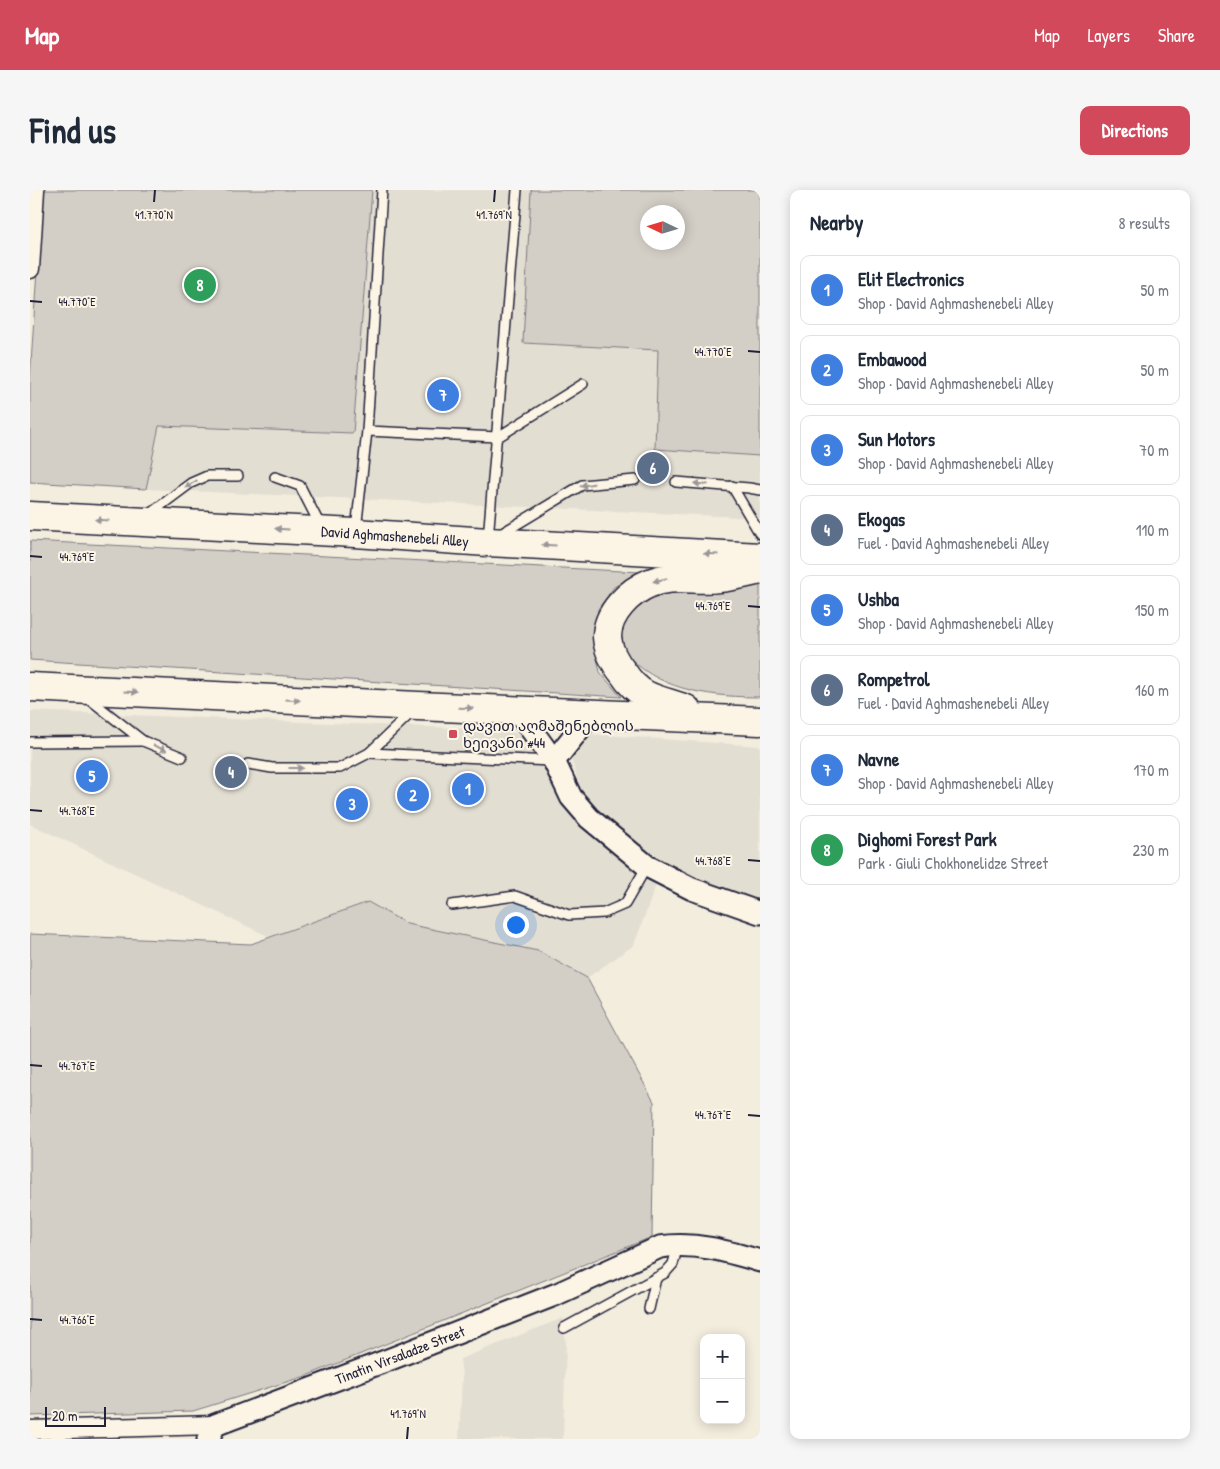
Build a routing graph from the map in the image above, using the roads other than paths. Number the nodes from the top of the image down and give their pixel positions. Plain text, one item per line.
1 (35, 190) edge
2 (382, 190) edge
3 (517, 190) edge
4 (30, 269) edge
5 (583, 384) dead end
6 (367, 432) junction
7 (498, 437) junction
8 (238, 476) dead end
9 (275, 477) dead end
10 (635, 480) dead end
11 (676, 482) dead end
12 (732, 486) junction
13 (760, 490) edge
14 (30, 516) edge
15 (138, 522) junction
16 (323, 531) junction
17 (355, 533) junction
18 (760, 534) edge
19 (488, 542) junction
20 (760, 557) edge
21 (760, 570) edge
22 (30, 688) edge
23 (78, 690) junction
24 (418, 706) junction
25 (517, 710) junction
26 (592, 713) junction
27 (716, 719) junction
28 (760, 721) edge
29 (143, 741) junction
30 (30, 742) edge
31 (369, 753) junction
32 (182, 757) dead end
33 (554, 761) junction
34 (248, 764) dead end
35 (647, 866) junction
36 (452, 905) dead end
37 (760, 913) edge
38 (678, 1245) junction
39 (760, 1260) edge
40 (656, 1278) junction
41 (649, 1309) dead end
42 (564, 1328) dead end
43 (30, 1430) edge
44 (211, 1432) edge

1 - 4 street
2 - 6 lane
3 - 7 lane
5 - 7 lane
6 - 7 lane
6 - 17 lane
7 - 19 lane
8 -> 15 lane
9 - 16 lane
10 -> 19 lane
12 -> 11 lane
12 - 13 lane
12 - 18 lane
15 -> 14 highway, David Aghmashenebeli Alley
16 -> 15 highway, David Aghmashenebeli Alley
16 - 17 highway, David Aghmashenebeli Alley
17 - 19 highway, David Aghmashenebeli Alley
20 -> 19 highway, David Aghmashenebeli Alley
21 -> 27 highway
22 - 23 highway
23 -> 24 highway
23 - 29 lane
24 -> 25 highway
24 - 31 lane
25 - 26 highway
25 - 33 street
26 - 27 highway
26 - 33 street
27 - 28 highway
29 - 30 lane
29 -> 32 lane
31 - 33 lane
34 -> 31 lane
33 - 35 street
35 - 36 lane
35 - 37 street
38 - 39 street, Tinatin Virsaladze Street
38 - 40 lane
38 - 44 street, Tinatin Virsaladze Street
40 - 41 lane
40 - 42 lane
43 - 44 street, Tinatin Virsaladze Street

